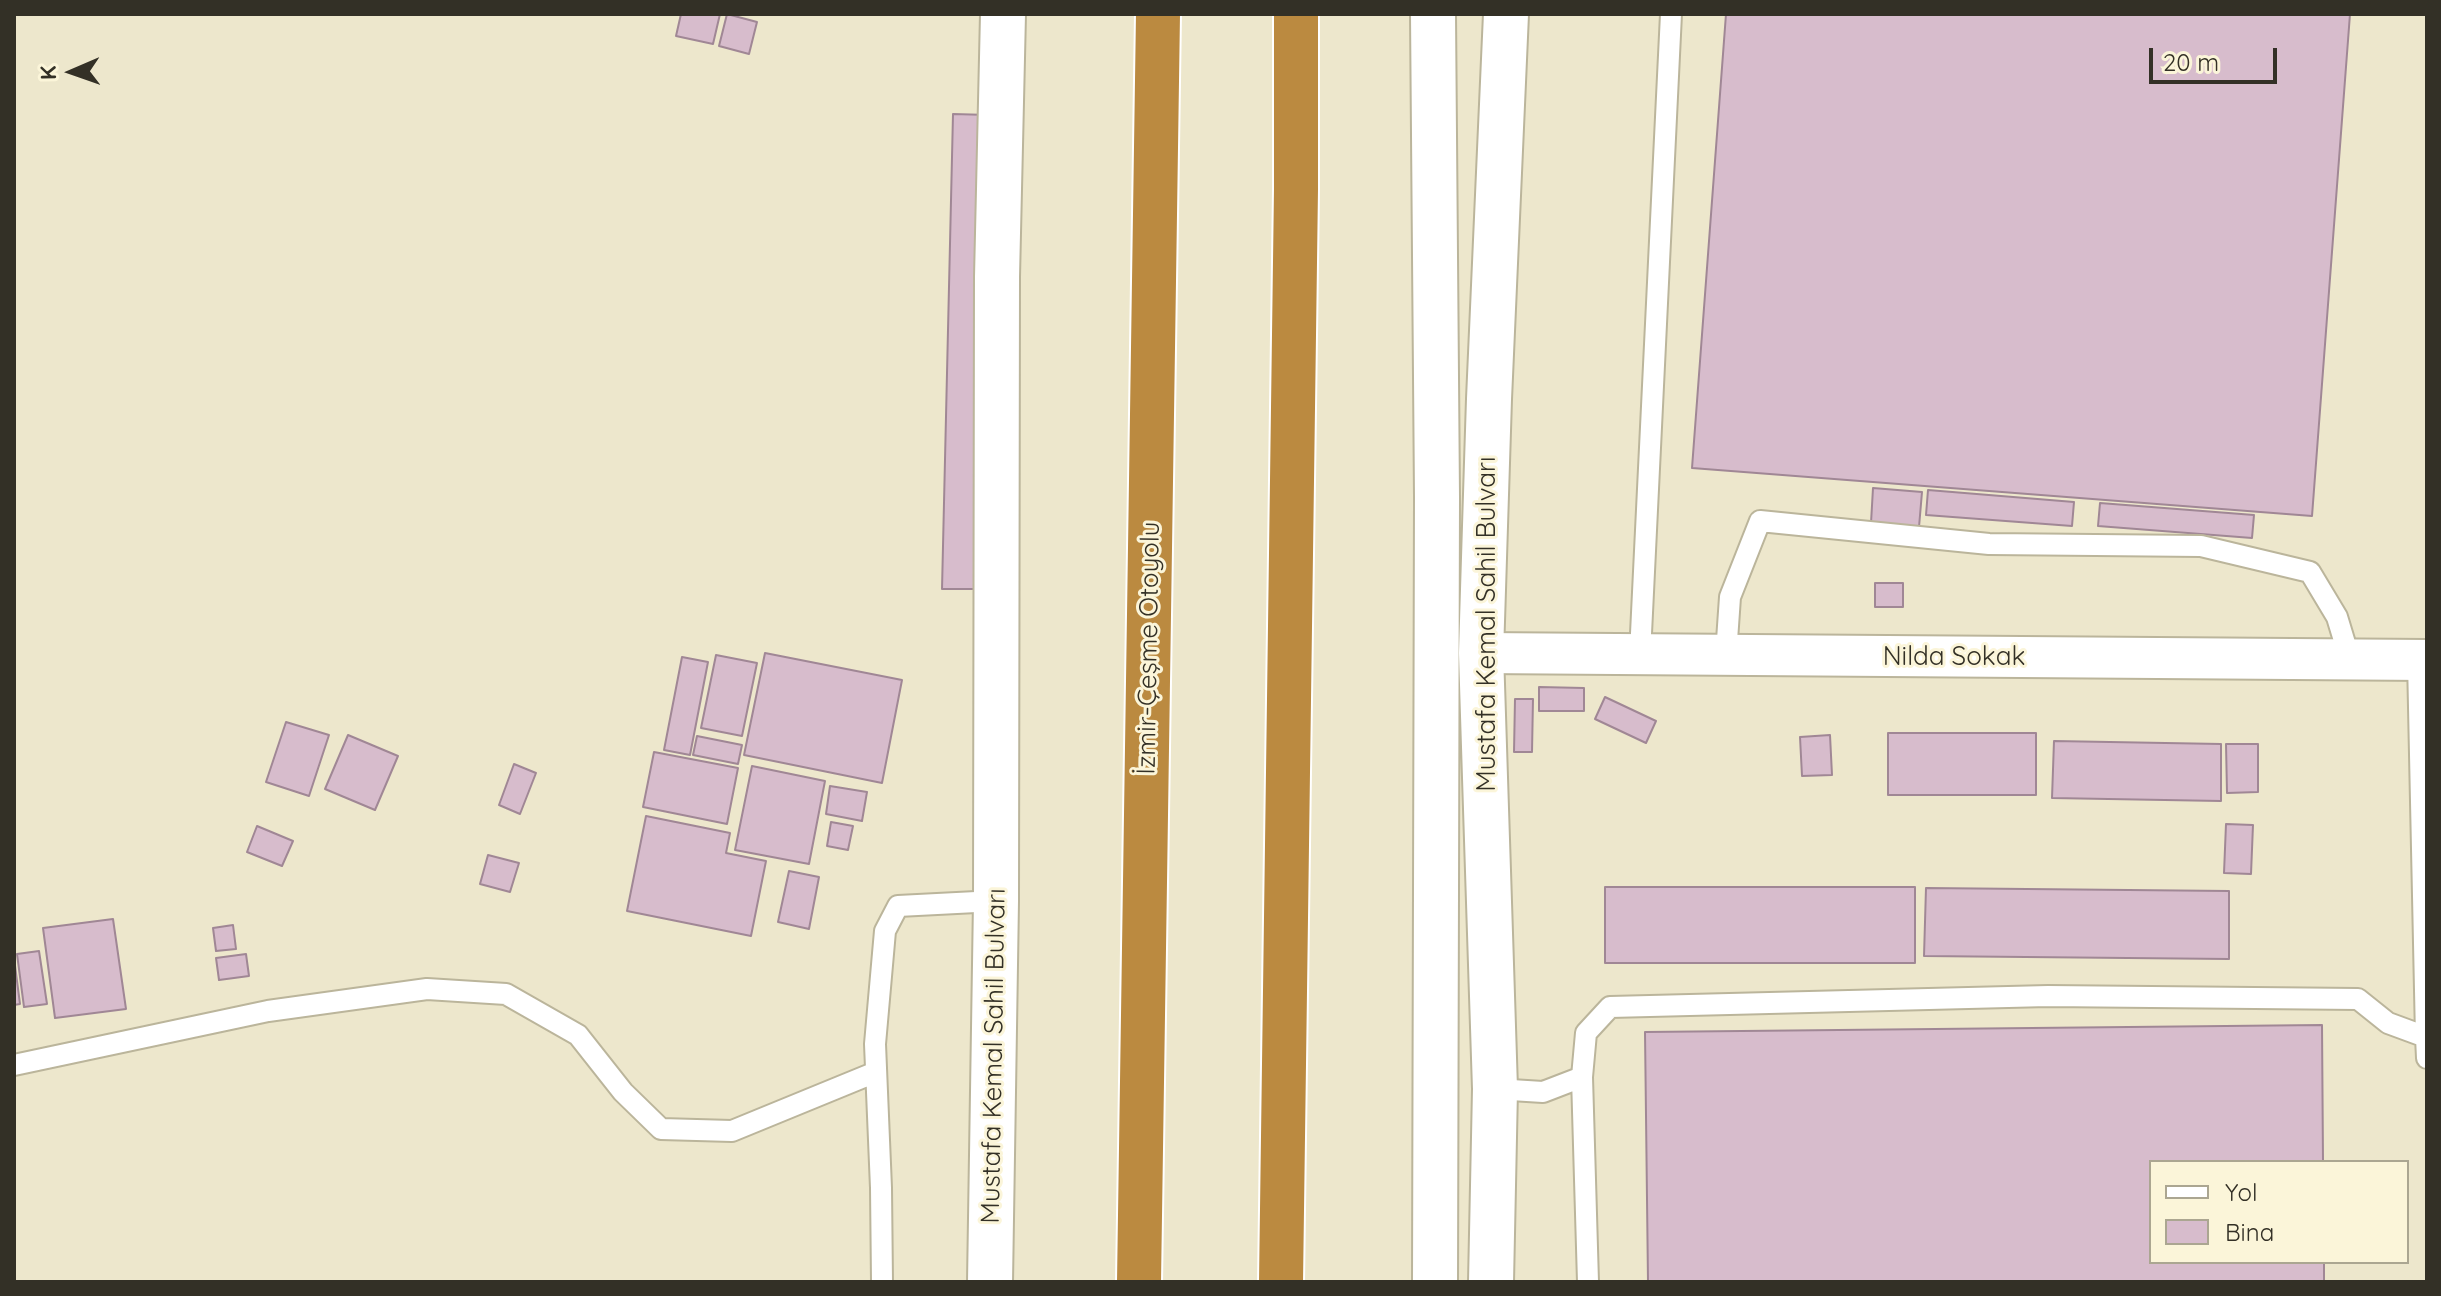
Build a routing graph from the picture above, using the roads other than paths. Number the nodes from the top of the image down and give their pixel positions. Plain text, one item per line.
1 (1003, 14) edge
2 (1158, 14) edge
3 (1296, 14) edge
4 (1433, 14) edge
5 (1506, 14) edge
6 (1671, 14) edge
7 (1481, 653) junction
8 (1640, 654) junction
9 (1726, 655) junction
10 (2350, 660) junction
11 (2423, 660) edge
12 (996, 901) junction
13 (2426, 1037) edge
14 (2427, 1058) edge
15 (14, 1065) edge
16 (876, 1072) junction
17 (1582, 1077) junction
18 (1495, 1089) junction
19 (882, 1282) edge
20 (990, 1282) edge
21 (1139, 1282) edge
22 (1281, 1282) edge
23 (1435, 1282) edge
24 (1491, 1282) edge
25 (1588, 1282) edge

1 - 12 street, Mustafa Kemal Sahil Bulvarı
2 - 21 highway, İzmir-Çeşme Otoyolu
3 - 22 highway
4 - 23 street, Mustafa Kemal Sahil Bulvarı
5 - 7 street, Mustafa Kemal Sahil Bulvarı
6 - 8 lane
7 - 8 street, Nilda Sokak
7 - 18 street, Mustafa Kemal Sahil Bulvarı
8 - 9 street, Nilda Sokak
9 - 10 street, Nilda Sokak
9 - 10 lane
10 - 11 street, Nilda Sokak
11 - 13 lane
12 - 16 lane
12 - 20 street, Mustafa Kemal Sahil Bulvarı
13 - 14 lane
13 - 17 lane
15 - 16 lane
16 - 19 lane
17 - 18 lane
17 - 25 lane
18 - 24 street, Mustafa Kemal Sahil Bulvarı

